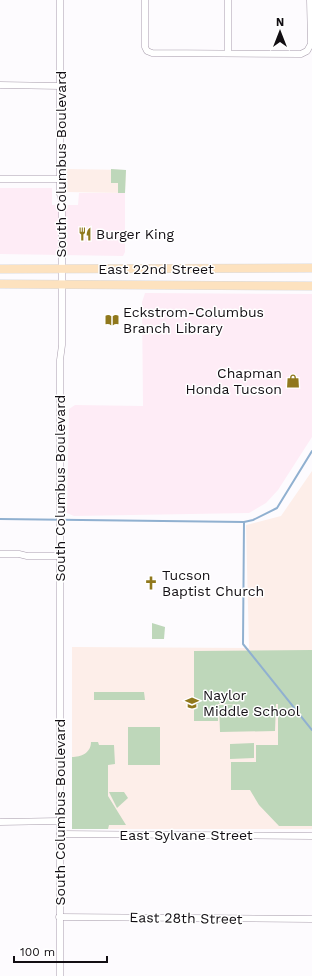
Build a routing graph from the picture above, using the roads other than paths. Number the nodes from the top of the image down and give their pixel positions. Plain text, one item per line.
1 (60, 0) edge
2 (145, 0) edge
3 (228, 0) edge
4 (310, 0) edge
5 (228, 53) junction
6 (0, 85) edge
7 (61, 86) junction
8 (0, 179) edge
9 (60, 179) junction
10 (62, 268) junction
11 (312, 268) edge
12 (0, 269) edge
13 (0, 284) edge
14 (62, 284) junction
15 (312, 286) edge
16 (0, 554) edge
17 (60, 554) junction
18 (0, 822) edge
19 (60, 822) junction
20 (60, 834) junction
21 (312, 836) edge
22 (60, 917) junction
23 (312, 919) edge
24 (60, 976) edge

1 - 7 street, South Columbus Boulevard
2 - 5 street
3 - 5 street
4 - 5 street
6 - 7 street
7 - 9 street, South Columbus Boulevard
8 - 9 street
9 - 10 street, South Columbus Boulevard
10 - 11 main road, East 22nd Street
10 - 12 main road, East 22nd Street
10 - 14 street, South Columbus Boulevard
13 - 14 main road, East 22nd Street
14 - 15 main road, East 22nd Street
14 - 17 street, South Columbus Boulevard
16 - 17 street
17 - 19 street, South Columbus Boulevard
18 - 19 street
19 - 20 street, South Columbus Boulevard
20 - 21 street, East Sylvane Street
20 - 22 street, South Columbus Boulevard
22 - 23 street, East 28th Street
22 - 24 street, South Columbus Boulevard

